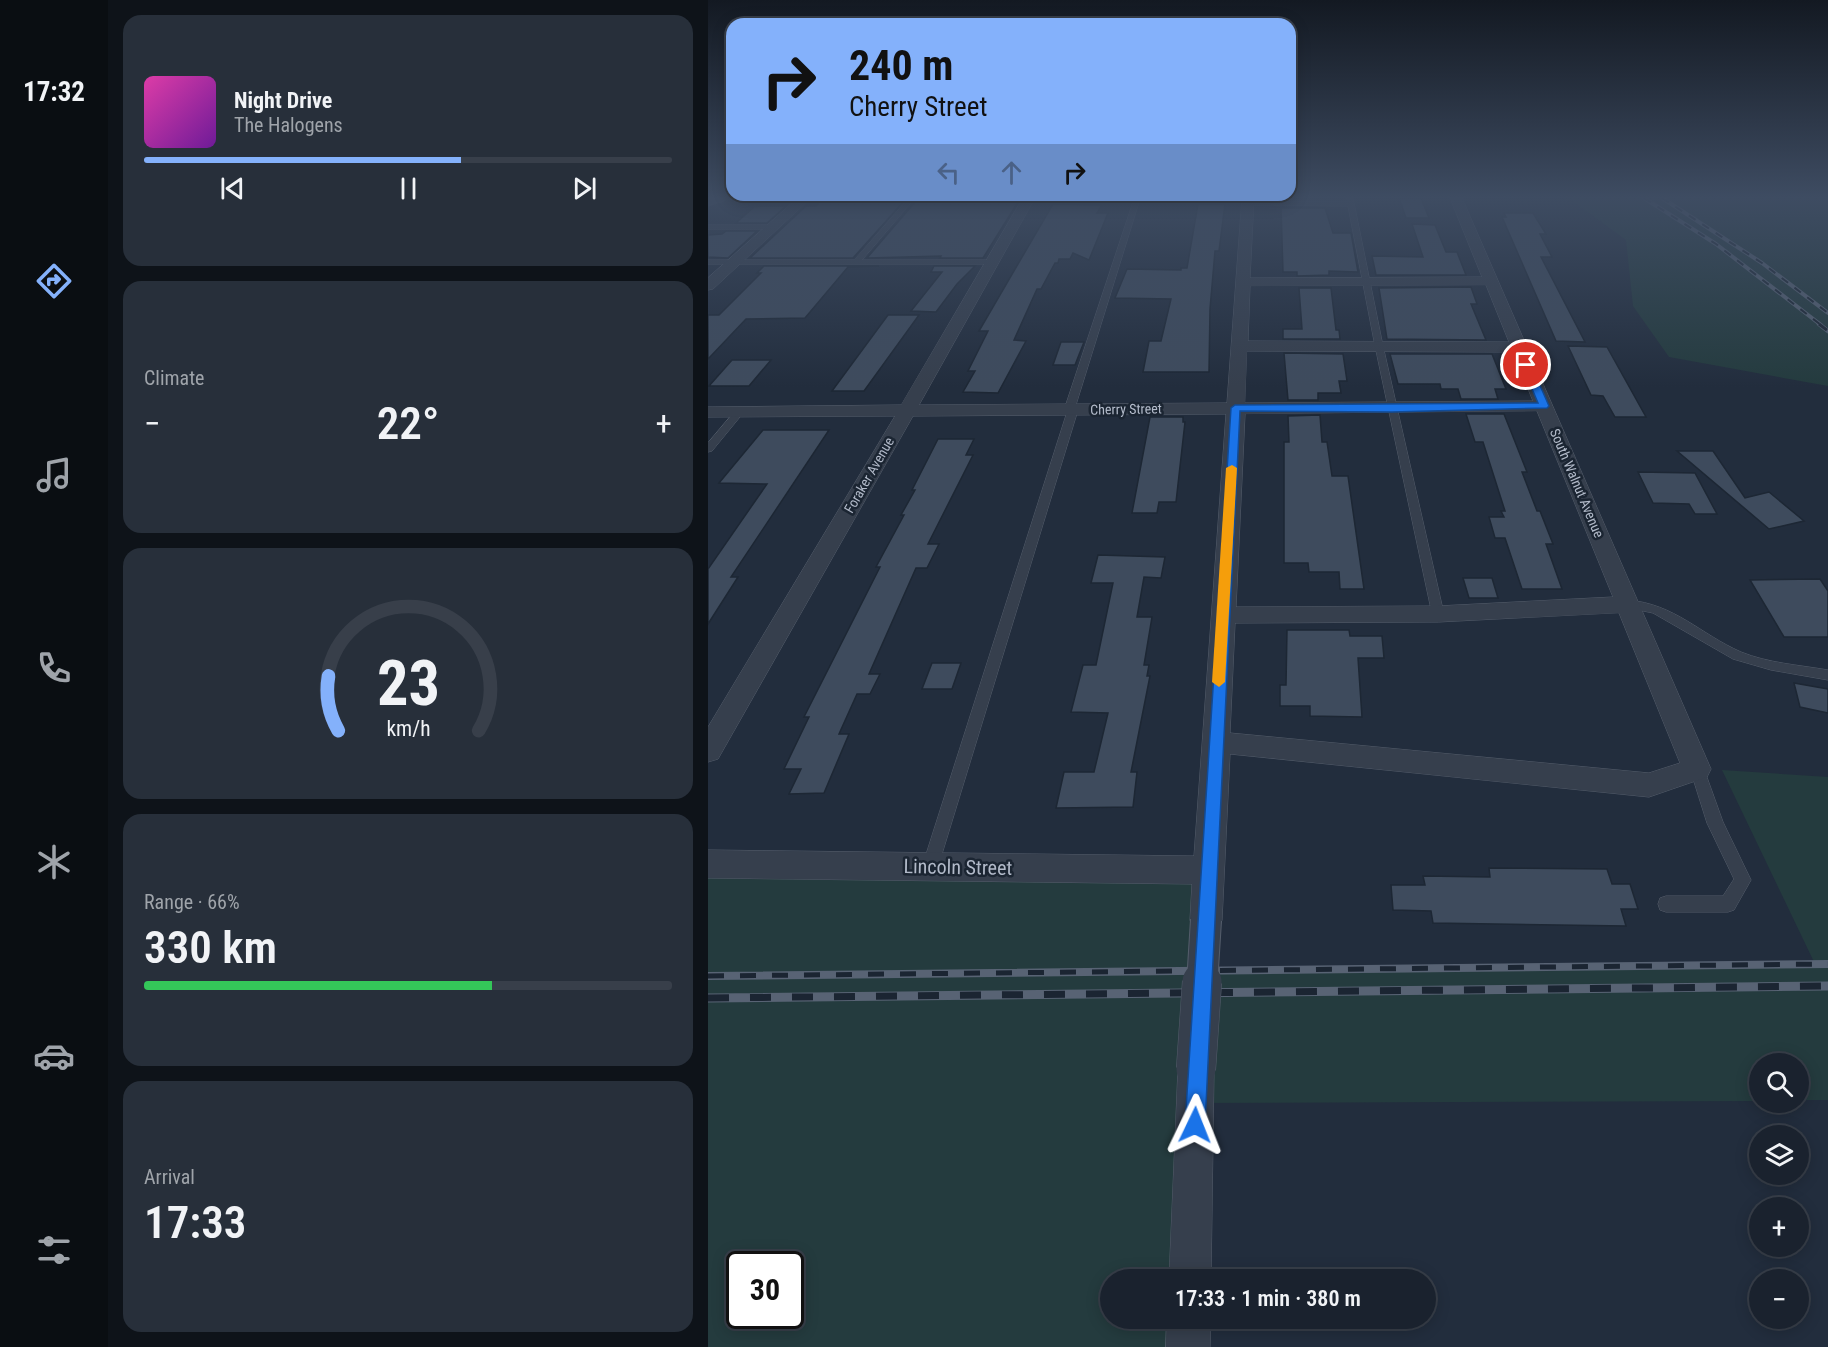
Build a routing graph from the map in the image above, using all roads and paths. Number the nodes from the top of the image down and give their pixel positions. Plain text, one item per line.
1 (1118, 261) edge
2 (1244, 261) edge
3 (1362, 261) edge
4 (1483, 261) edge
5 (708, 262) edge
6 (734, 262) junction
7 (856, 262) joint
8 (994, 262) joint
9 (1491, 281) junction
10 (1242, 282) junction
11 (1366, 282) junction
12 (708, 286) edge
13 (1238, 346) junction
14 (1379, 346) junction
15 (1519, 347) junction
16 (1544, 406) junction
17 (1235, 408) junction
18 (1392, 409) junction
19 (1071, 410) junction
20 (907, 411) junction
21 (708, 412) edge
22 (739, 412) junction
23 (708, 449) edge
24 (1628, 604) junction
25 (1438, 614) junction
26 (1223, 615) junction
27 (1828, 675) edge
28 (1215, 742) junction
29 (708, 751) edge
30 (1697, 769) junction
31 (708, 864) edge
32 (930, 867) junction
33 (1208, 870) junction
34 (1665, 904) dead end
35 (1190, 1269) edge
36 (1189, 1329) edge
37 (1188, 1347) edge

1 - 19 lane
2 - 10 street
3 - 11 lane
4 - 9 street, South Walnut Avenue
5 - 6 lane
6 - 7 lane
6 - 12 street
7 - 8 lane
8 - 20 street, Foraker Avenue
9 - 11 street
9 - 15 street, South Walnut Avenue
10 - 11 street
10 - 13 street
11 - 14 lane
13 - 14 street
13 - 17 street
14 - 15 street
14 - 18 lane
15 - 16 street, South Walnut Avenue
16 - 18 street, Cherry Street
16 - 24 street, South Walnut Avenue
17 - 18 street, Cherry Street
17 - 19 street, Cherry Street
17 - 26 street
18 - 25 lane
19 - 20 street, Cherry Street
19 - 32 lane
20 - 22 street, Cherry Street
20 - 29 street, Foraker Avenue
21 - 22 street, Cherry Street
22 - 23 lane
24 - 25 street
24 - 27 lane
24 - 30 street, South Walnut Avenue
25 - 26 street
26 - 28 street
28 - 30 street
28 - 33 street
30 - 34 lane
31 - 32 street, Lincoln Street
32 - 33 street, Lincoln Street
33 - 35 street, bridge
36 - 37 street

